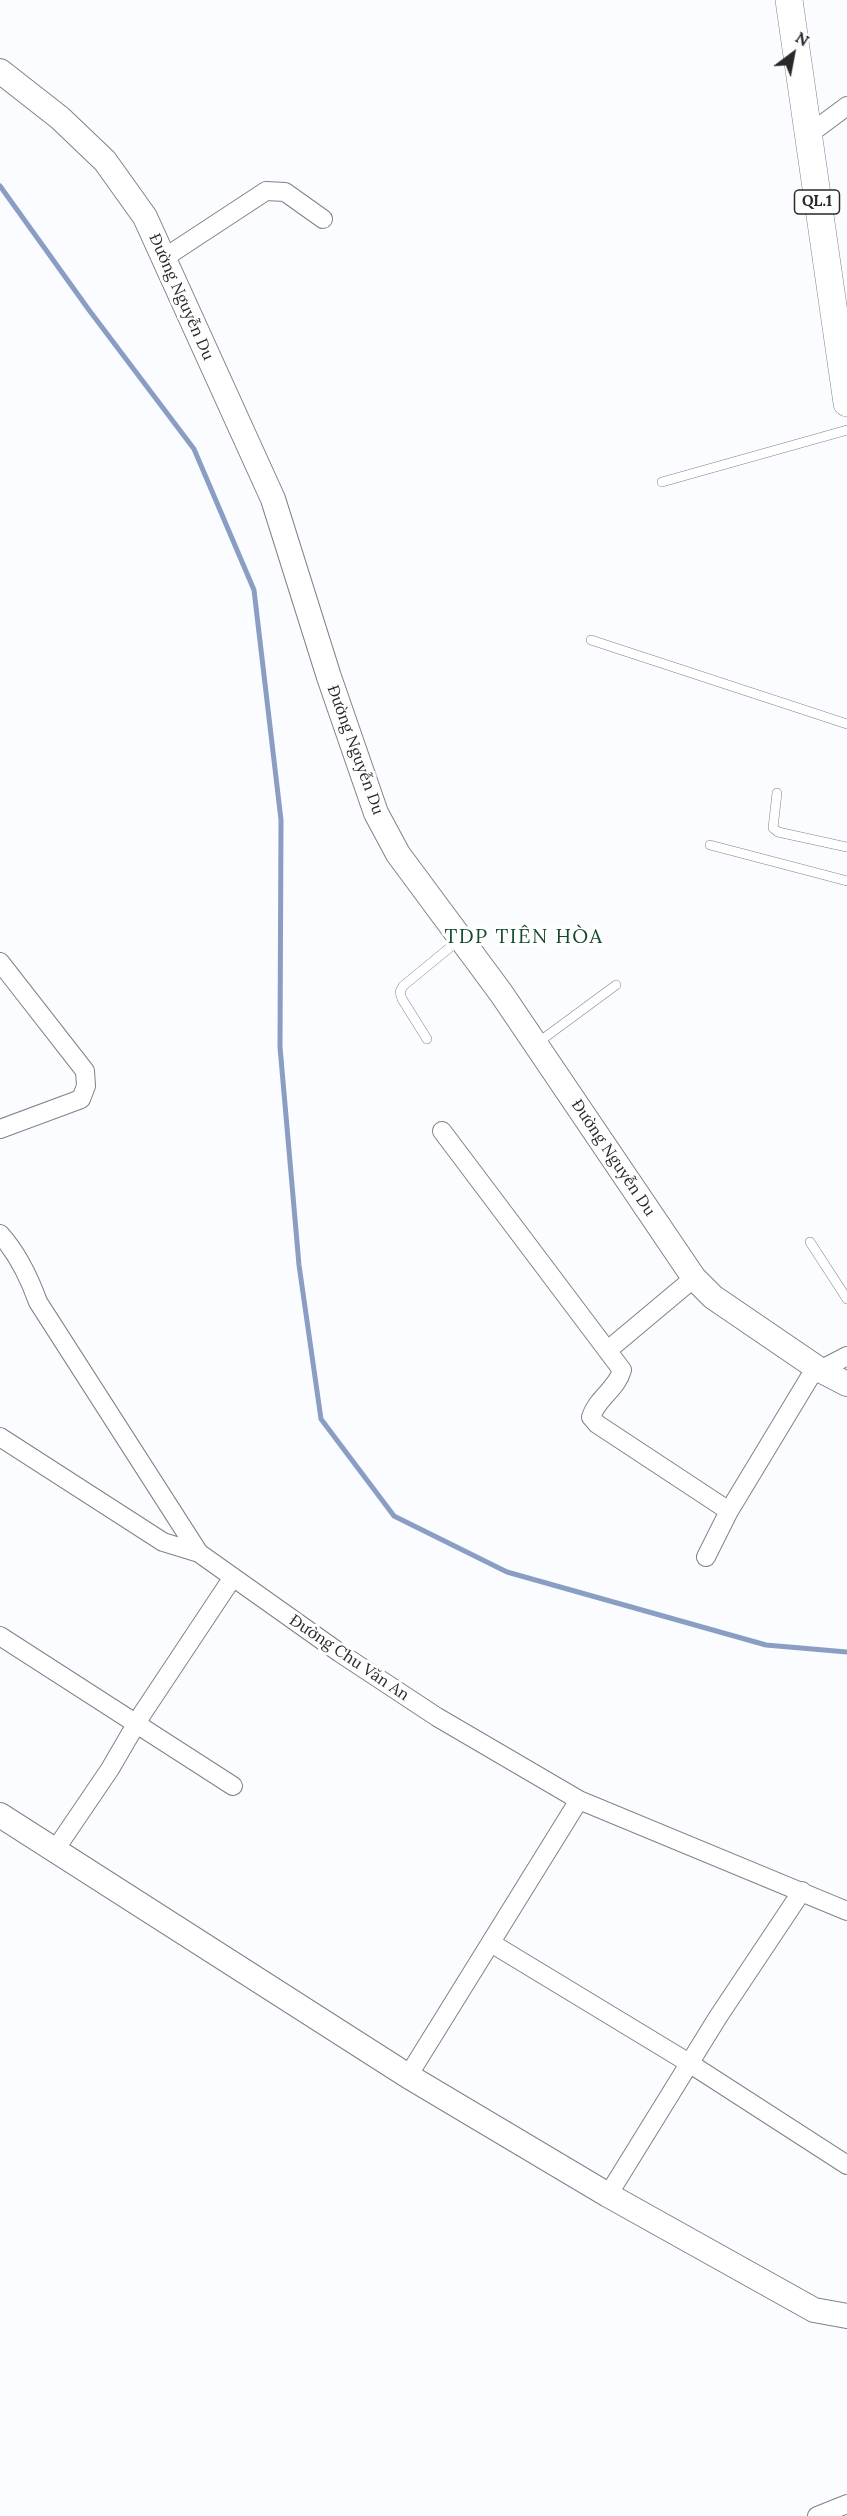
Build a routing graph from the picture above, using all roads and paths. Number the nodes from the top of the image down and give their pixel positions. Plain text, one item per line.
1 (789, 0) edge
2 (0, 71) edge
3 (847, 105) edge
4 (808, 135) junction
5 (322, 219) dead end
6 (164, 258) junction
7 (839, 289) edge
8 (847, 403) edge
9 (847, 430) edge
10 (662, 482) dead end
11 (591, 640) dead end
12 (847, 724) edge
13 (777, 793) dead end
14 (710, 845) dead end
15 (847, 847) edge
16 (847, 881) edge
17 (461, 938) junction
18 (0, 962) edge
19 (616, 985) dead end
20 (427, 1039) dead end
21 (536, 1044) junction
22 (0, 1129) edge
23 (442, 1131) dead end
24 (0, 1234) edge
25 (810, 1242) dead end
26 (694, 1278) junction
27 (847, 1299) edge
28 (608, 1350) junction
29 (847, 1356) edge
30 (818, 1369) junction
31 (847, 1384) edge
32 (0, 1437) edge
33 (729, 1511) junction
34 (199, 1553) junction
35 (705, 1557) dead end
36 (233, 1577) junction
37 (0, 1636) edge
38 (137, 1723) junction
39 (233, 1786) dead end
40 (579, 1800) junction
41 (0, 1815) edge
42 (55, 1850) junction
43 (802, 1891) junction
44 (847, 1911) edge
45 (491, 1943) junction
46 (690, 2063) junction
47 (408, 2076) junction
48 (847, 2165) edge
49 (608, 2195) junction
50 (847, 2316) edge
51 (847, 2504) edge
52 (817, 2516) edge

1 - 4 main road, QL.1
2 - 6 street, Đường Nguyễn Du
3 - 4 street
4 - 7 main road, QL.1
5 - 6 street
6 - 17 street, Đường Nguyễn Du
7 - 8 main road, QL.1
9 - 10 lane
11 - 12 lane
13 - 15 lane
14 - 16 lane
17 - 20 lane
17 - 21 street, Đường Nguyễn Du
18 - 22 street
19 - 21 lane
21 - 26 street, Đường Nguyễn Du
23 - 28 street
24 - 34 street, Đường Chu Văn An
25 - 27 lane
26 - 28 street
26 - 30 street, Đường Nguyễn Du
28 - 33 street
29 - 30 street
30 - 31 street, Đường Nguyễn Du
30 - 33 street
32 - 34 street
33 - 35 street
34 - 36 street, Đường Chu Văn An
36 - 38 street
36 - 40 street, Đường Chu Văn An
37 - 38 street
38 - 39 street
38 - 42 street
40 - 43 street, Đường Chu Văn An
40 - 45 street
41 - 42 street
42 - 47 street
43 - 44 street, Đường Chu Văn An
43 - 46 street
45 - 46 street
45 - 47 street
46 - 48 street
46 - 49 street
47 - 49 street
49 - 50 street
51 - 52 street

